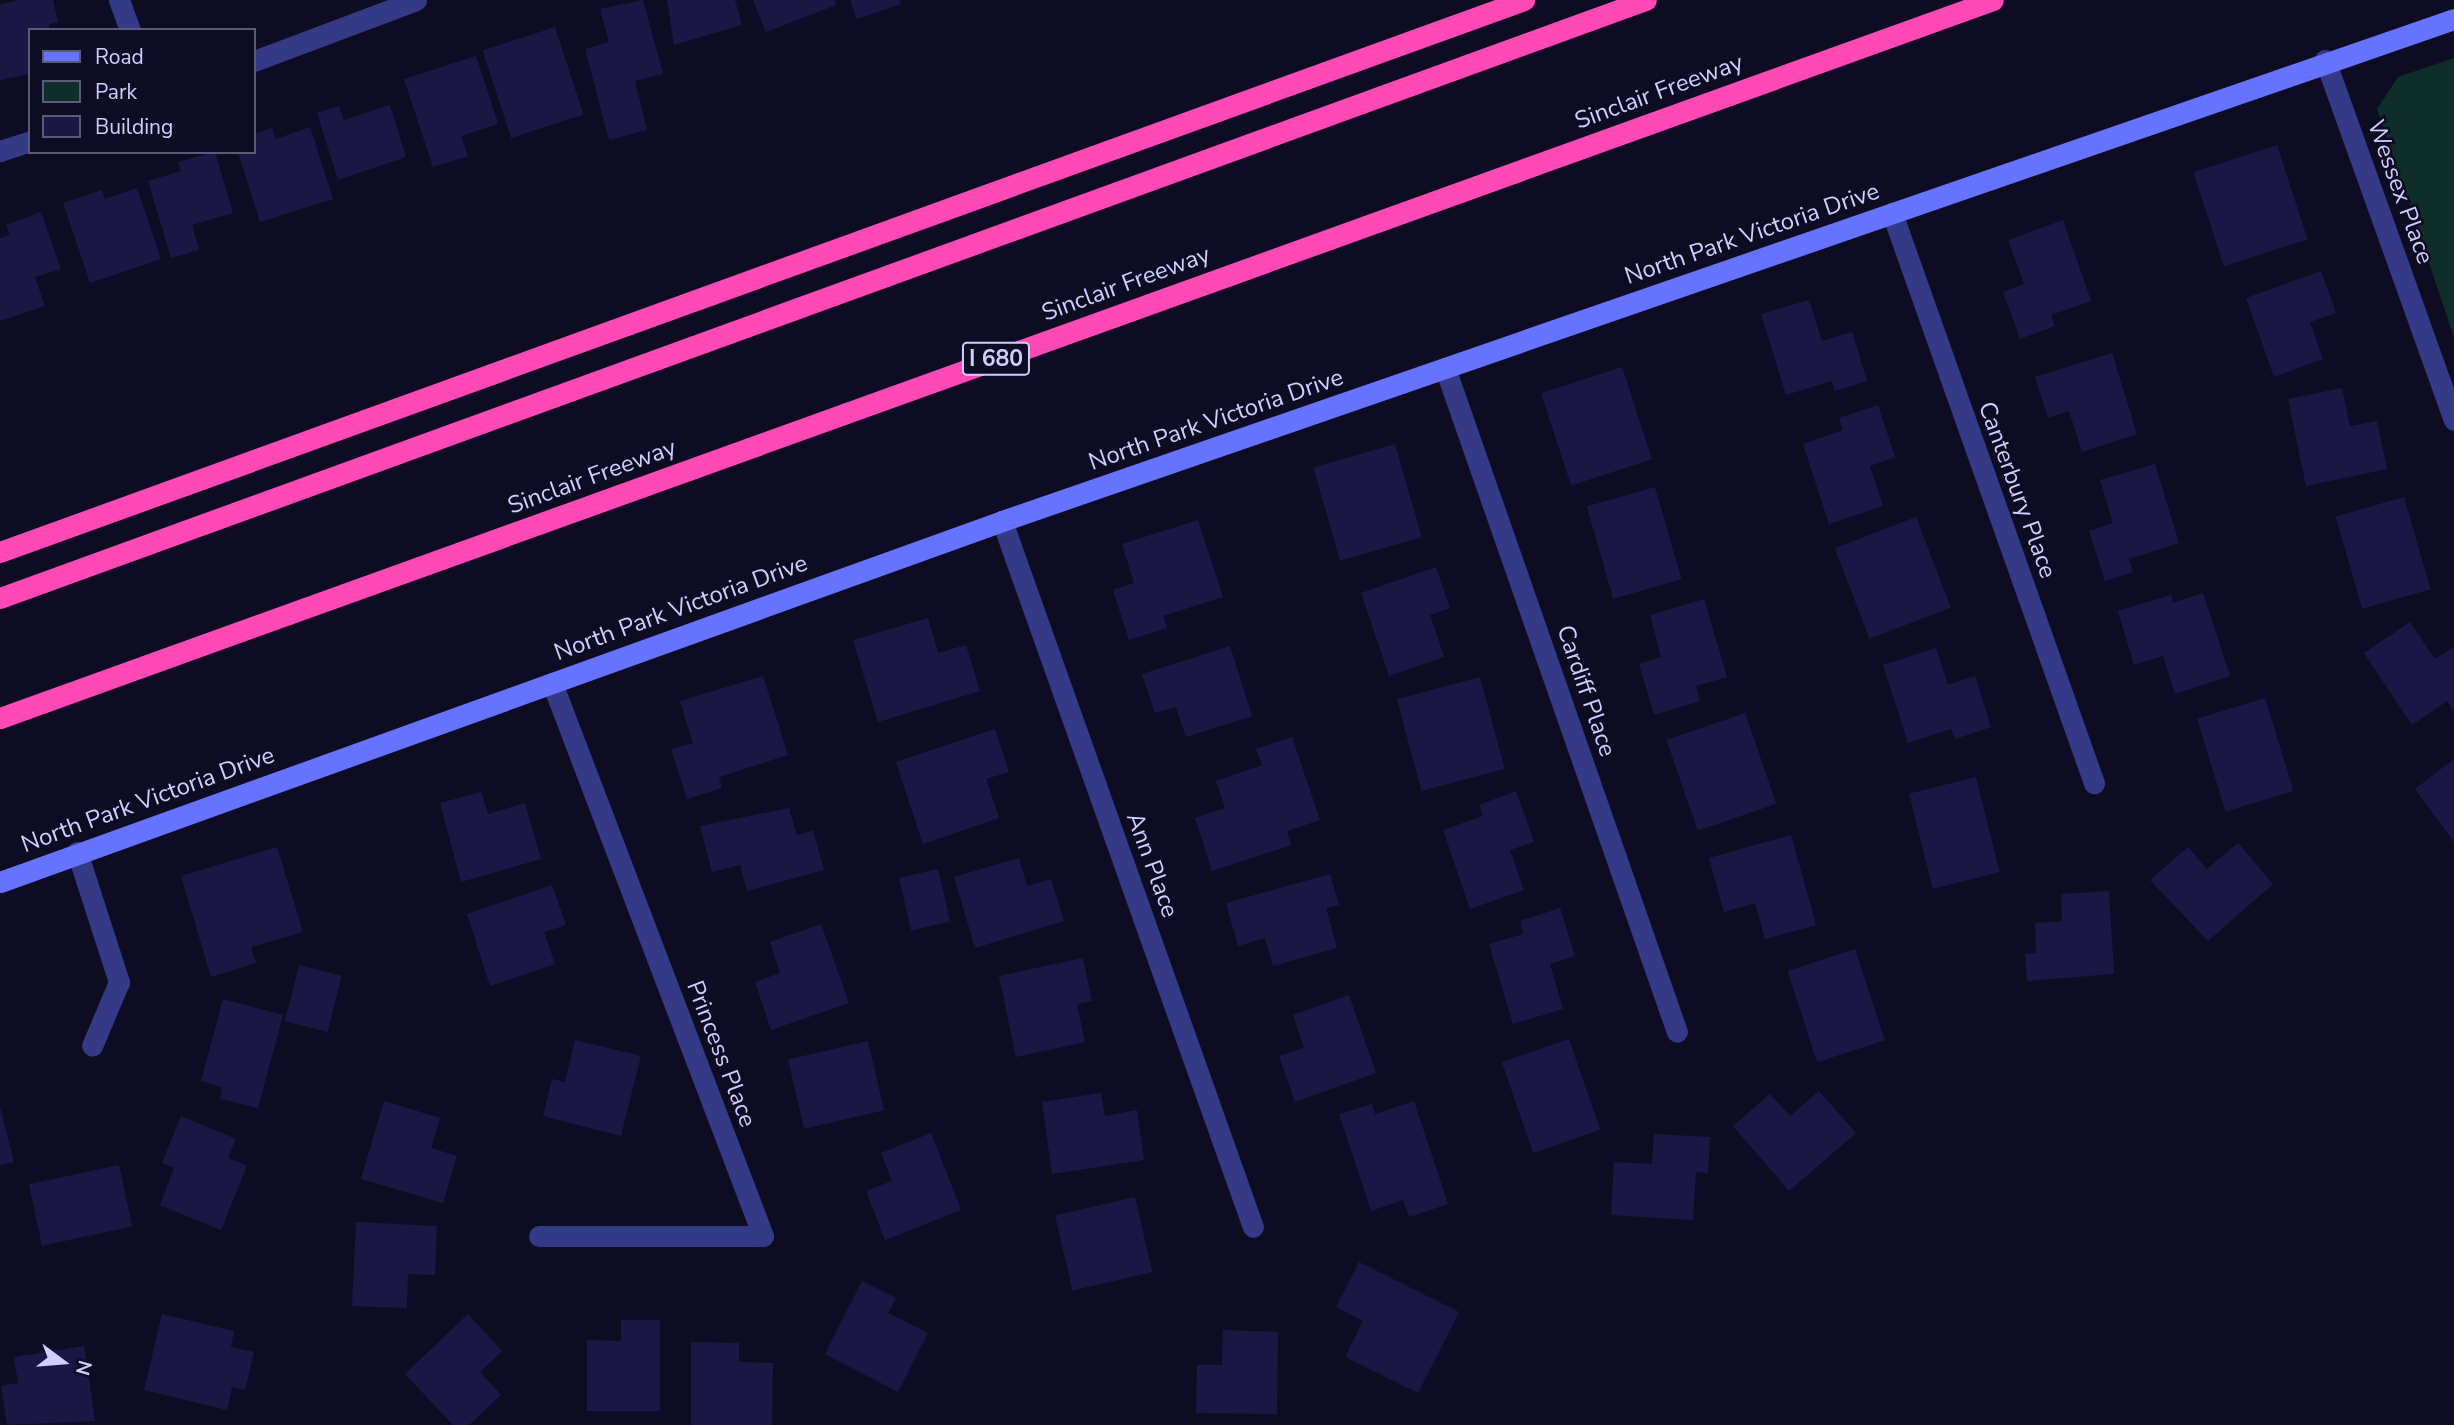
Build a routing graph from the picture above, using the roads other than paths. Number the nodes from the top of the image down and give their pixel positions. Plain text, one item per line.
1 (119, 0) edge
2 (415, 0) edge
3 (1524, 0) edge
4 (1646, 0) edge
5 (1993, 0) edge
6 (2454, 19) edge
7 (129, 28) edge
8 (256, 60) edge
9 (2325, 60) junction
10 (28, 142) edge
11 (0, 151) edge
12 (1892, 214) junction
13 (1445, 368) junction
14 (2454, 421) edge
15 (1002, 521) junction
16 (0, 552) edge
17 (0, 598) edge
18 (552, 683) junction
19 (0, 718) edge
20 (2094, 783) dead end
21 (78, 852) junction
22 (0, 882) edge
23 (1677, 1032) dead end
24 (92, 1046) dead end
25 (1253, 1227) dead end
26 (539, 1237) dead end

1 - 7 street
2 - 8 street
3 - 16 highway
4 - 17 highway
5 - 19 highway, Sinclair Freeway / I 680
6 - 9 street, North Park Victoria Drive
9 - 12 street, North Park Victoria Drive
9 - 14 street, Wessex Place
10 - 11 street
12 - 13 street, North Park Victoria Drive
12 - 20 street, Canterbury Place
13 - 15 street, North Park Victoria Drive
13 - 23 street, Cardiff Place
15 - 18 street, North Park Victoria Drive
15 - 25 street, Ann Place
18 - 21 street, North Park Victoria Drive
18 - 26 street, Princess Place
21 - 22 street, North Park Victoria Drive
21 - 24 street

